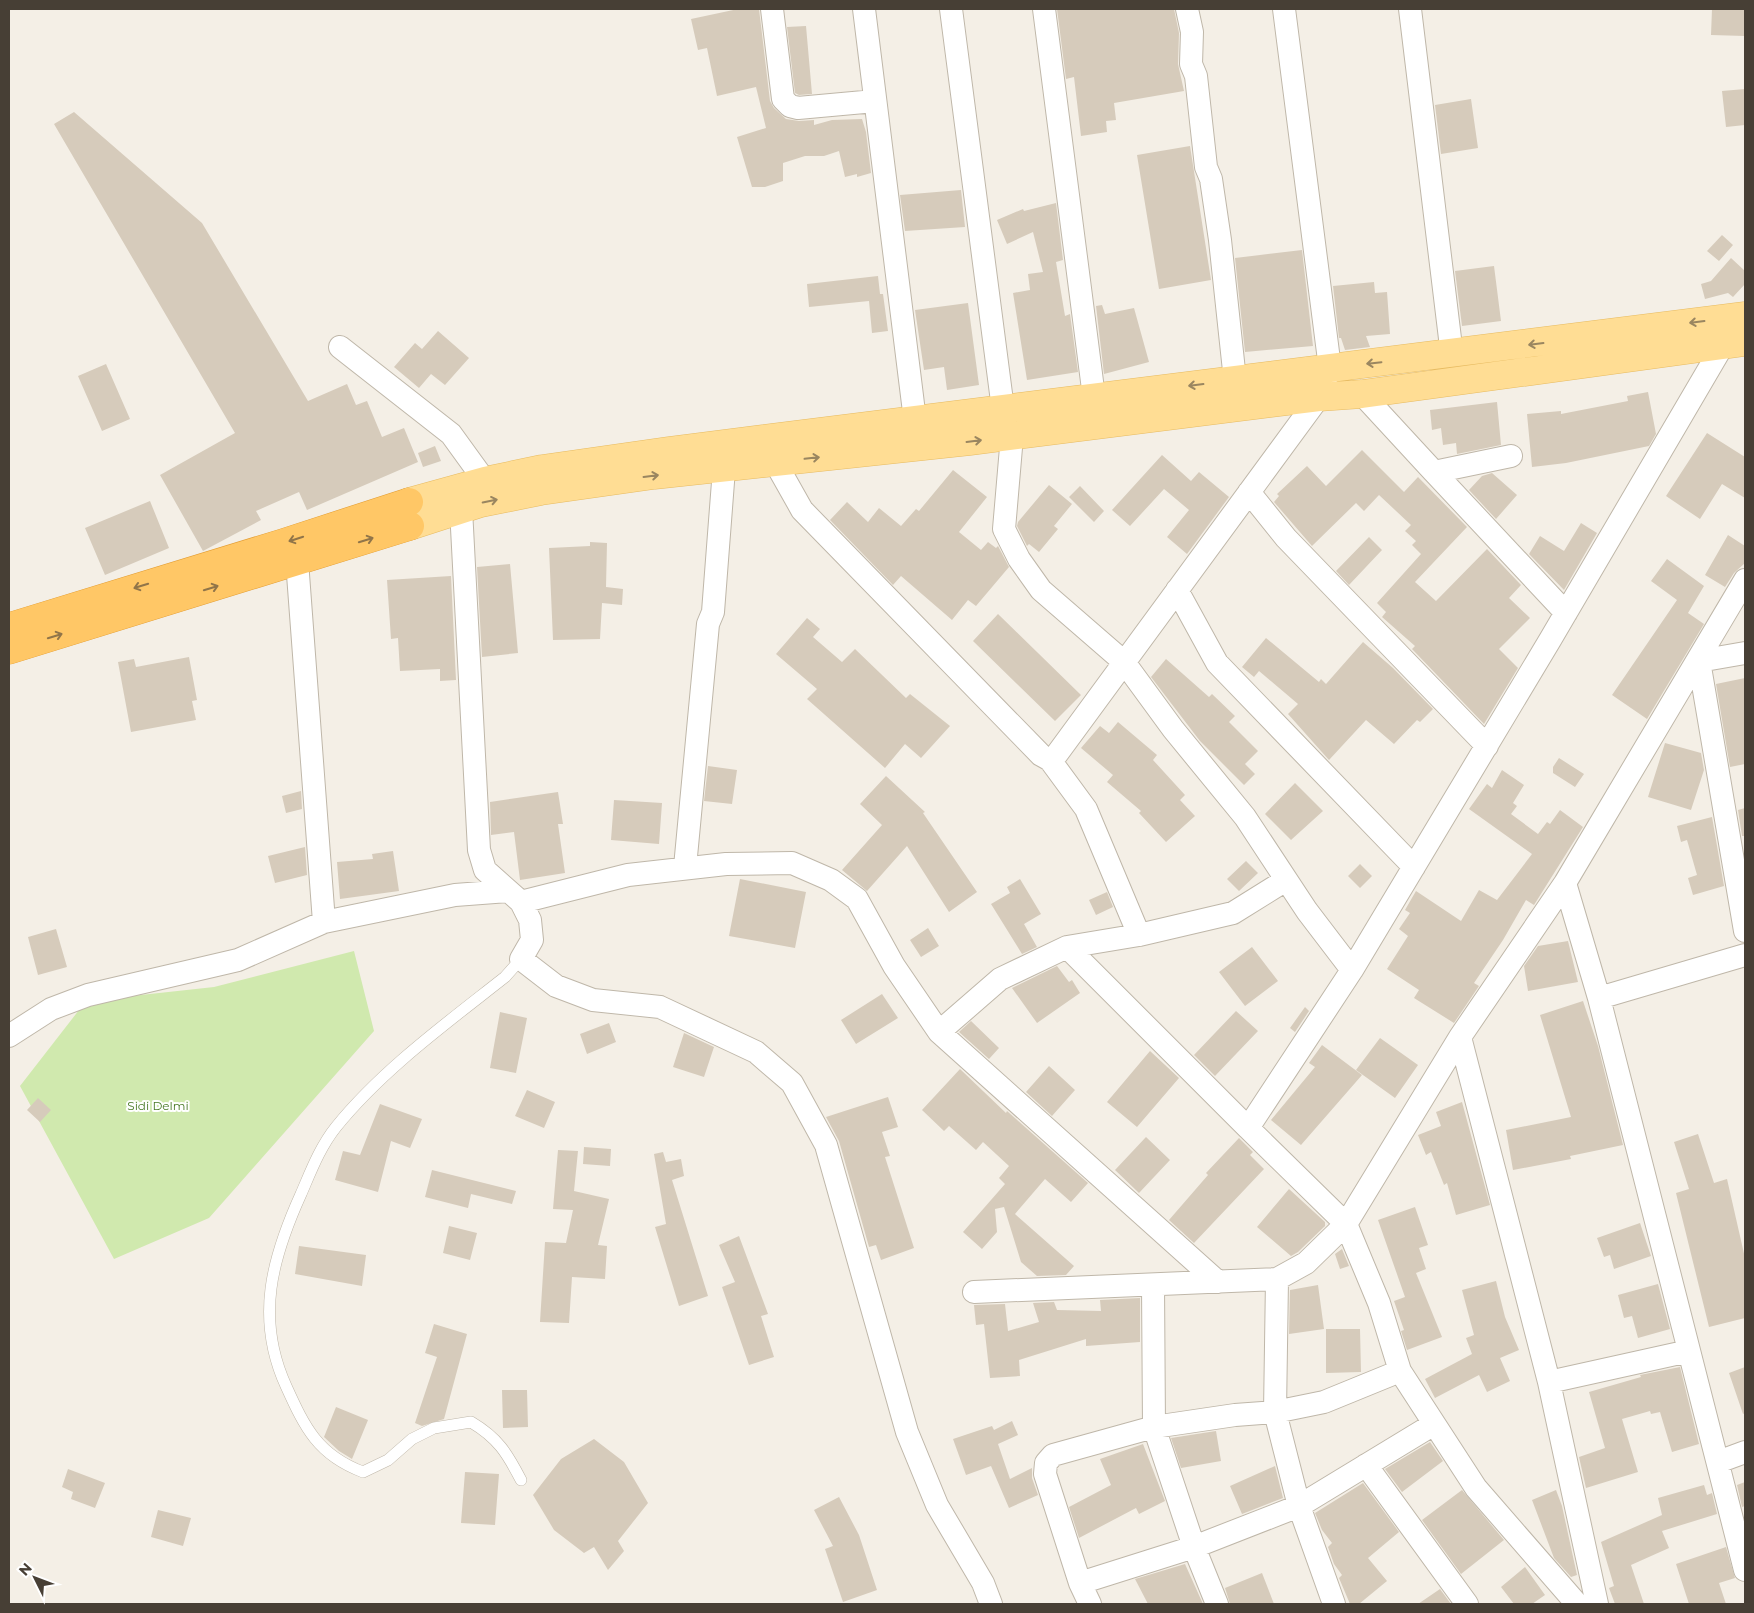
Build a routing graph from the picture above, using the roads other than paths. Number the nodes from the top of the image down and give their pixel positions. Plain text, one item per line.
1 (772, 9) edge
2 (864, 9) edge
3 (951, 9) edge
4 (1044, 9) edge
5 (1187, 9) edge
6 (1284, 9) edge
7 (1410, 9) edge
8 (875, 101) junction
9 (1745, 316) edge
10 (1734, 343) edge
11 (340, 347) dead end
12 (1452, 355) junction
13 (1330, 368) junction
14 (1236, 380) junction
15 (1362, 394) junction
16 (1094, 397) junction
17 (1320, 397) junction
18 (1003, 409) junction
19 (915, 420) junction
20 (1012, 436) junction
21 (1510, 456) dead end
22 (775, 462) junction
23 (724, 469) junction
24 (1434, 472) junction
25 (485, 481) junction
26 (1249, 492) junction
27 (461, 510) junction
28 (410, 514) junction
29 (297, 561) junction
30 (1745, 580) edge
31 (1177, 590) junction
32 (1566, 613) junction
33 (9, 627) edge
34 (9, 650) edge
35 (1745, 652) edge
36 (1699, 661) junction
37 (1124, 662) junction
38 (1487, 746) junction
39 (1050, 760) junction
40 (685, 867) junction
41 (1414, 867) junction
42 (1286, 880) junction
43 (1565, 882) junction
44 (514, 896) junction
45 (324, 922) junction
46 (1745, 931) edge
47 (1138, 935) junction
48 (1067, 947) junction
49 (1745, 955) edge
50 (521, 959) junction
51 (1352, 970) junction
52 (1599, 998) junction
53 (939, 1032) junction
54 (9, 1036) edge
55 (1460, 1037) junction
56 (1248, 1128) junction
57 (1346, 1224) junction
58 (1277, 1279) junction
59 (1218, 1282) junction
60 (1152, 1284) junction
61 (974, 1292) dead end
62 (1689, 1351) junction
63 (1400, 1371) junction
64 (1549, 1382) junction
65 (1275, 1412) junction
66 (1434, 1424) junction
67 (1154, 1427) junction
68 (1745, 1452) edge
69 (1718, 1462) junction
70 (1366, 1465) junction
71 (521, 1480) dead end
72 (1299, 1506) junction
73 (1194, 1547) junction
74 (1745, 1570) edge
75 (1080, 1584) junction
76 (991, 1604) edge
77 (1090, 1604) edge
78 (1217, 1604) edge
79 (1334, 1604) edge
80 (1467, 1604) edge
81 (1577, 1604) edge
82 (1597, 1604) edge

1 - 8 street
2 - 8 street
3 - 18 street
4 - 16 street
5 - 14 street
6 - 13 street
7 - 12 street
8 - 19 street
9 -> 12 main road
10 - 15 main road
10 - 32 street
11 - 25 street
12 -> 13 main road
13 - 14 main road
13 - 17 street
14 -> 16 main road
15 - 17 main road
15 - 24 street
16 - 18 main road
17 - 20 main road
17 - 26 street
18 - 19 main road
19 - 25 main road
22 -> 20 main road
20 - 37 street
21 - 24 street
22 - 23 main road
22 - 39 street
27 -> 23 main road
23 - 40 street
24 - 32 street
25 - 28 main road
26 - 31 street
26 - 38 street
27 - 28 main road
27 - 44 street
29 -> 28 highway
28 -> 33 highway
34 -> 29 highway
29 - 45 street
30 - 36 street
31 - 37 street
31 - 41 street
32 - 38 street
35 - 36 street
36 - 43 street
36 - 46 street
37 - 39 street
37 - 42 street
38 - 41 street
39 - 47 street
40 - 44 street
40 - 53 street
41 - 51 street
42 - 47 street
42 - 51 street
43 - 52 street
43 - 55 street
44 - 45 street
44 - 50 street
45 - 54 street
47 - 48 street
48 - 53 street
48 - 56 street
49 - 52 street
50 - 71 lane
50 - 76 street
51 - 56 street
52 - 62 street
53 - 59 street
55 - 57 street
55 - 64 street
56 - 57 street
57 - 58 street
57 - 63 street
58 - 59 street
58 - 65 street
59 - 60 street
60 - 61 street
60 - 67 street
62 - 64 street
62 - 69 street
63 - 65 street
63 - 66 street
64 - 82 street
65 - 67 street
65 - 72 street
66 - 70 street
66 - 81 street
67 - 73 street
67 - 75 street
68 - 69 street
69 - 74 street
70 - 72 street
70 - 80 street
72 - 73 street
72 - 79 street
73 - 75 street
73 - 78 street
75 - 77 street

